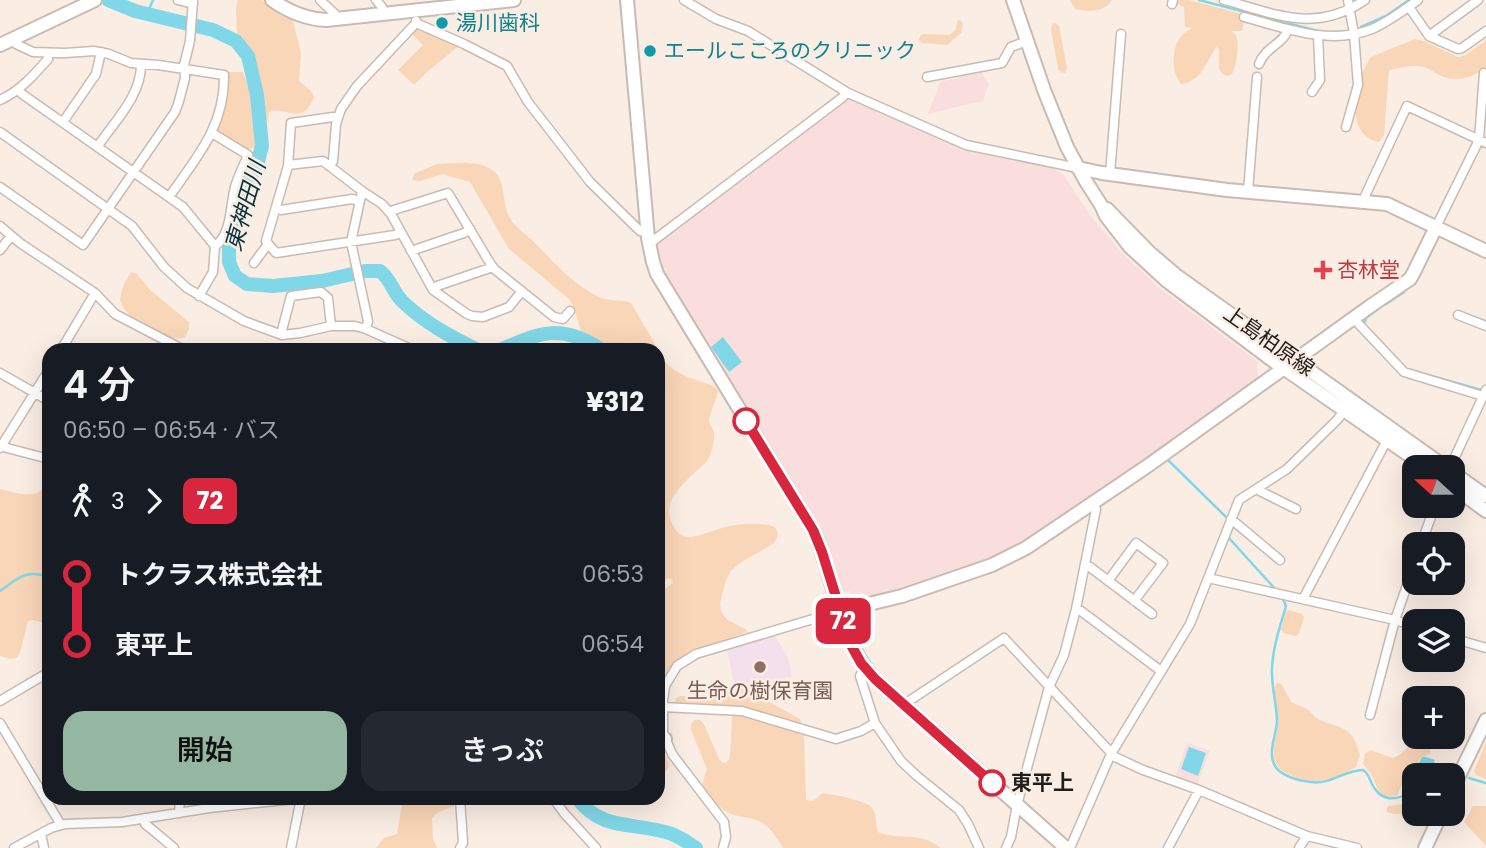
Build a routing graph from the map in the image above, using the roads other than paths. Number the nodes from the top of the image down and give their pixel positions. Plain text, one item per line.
1 (95, 0) edge
2 (178, 0) edge
3 (272, 0) edge
4 (320, 0) edge
5 (376, 0) edge
6 (506, 0) edge
7 (626, 0) edge
8 (684, 0) edge
9 (1013, 0) edge
10 (1224, 0) edge
11 (1348, 0) edge
12 (1365, 0) edge
13 (1418, 0) edge
14 (1478, 0) edge
15 (193, 2) edge
16 (1409, 7) junction
17 (1350, 10) junction
18 (383, 14) junction
19 (415, 17) junction
20 (1244, 17) dead end
21 (335, 19) junction
22 (1288, 29) junction
23 (1486, 31) edge
24 (1121, 34) dead end
25 (1354, 34) junction
26 (1318, 36) junction
27 (1429, 36) junction
28 (13, 39) junction
29 (1027, 41) junction
30 (0, 45) edge
31 (48, 52) junction
32 (101, 52) junction
33 (1259, 64) dead end
34 (141, 65) junction
35 (185, 70) junction
36 (1484, 73) dead end
37 (928, 77) dead end
38 (1257, 77) dead end
39 (18, 89) junction
40 (846, 92) junction
41 (1312, 92) dead end
42 (0, 100) edge
43 (337, 118) junction
44 (63, 122) junction
45 (1346, 127) dead end
46 (0, 132) edge
47 (212, 133) junction
48 (1482, 141) edge
49 (98, 146) junction
50 (288, 165) junction
51 (329, 166) junction
52 (1078, 168) junction
53 (134, 172) junction
54 (1110, 174) junction
55 (0, 187) edge
56 (362, 191) junction
57 (1248, 192) junction
58 (169, 197) junction
59 (360, 201) junction
60 (1364, 202) junction
61 (1101, 205) junction
62 (276, 208) junction
63 (108, 209) junction
64 (390, 213) junction
65 (0, 226) edge
66 (1436, 228) junction
67 (470, 229) junction
68 (401, 232) junction
69 (10, 236) junction
70 (648, 238) junction
71 (351, 242) junction
72 (268, 244) junction
73 (215, 246) junction
74 (0, 250) edge
75 (411, 251) junction
76 (1486, 251) edge
77 (254, 263) dead end
78 (493, 267) junction
79 (433, 290) junction
80 (522, 291) junction
81 (95, 293) junction
82 (199, 296) junction
83 (570, 311) dead end
84 (1458, 314) dead end
85 (1353, 318) junction
86 (331, 326) junction
87 (1486, 326) edge
88 (366, 329) junction
89 (281, 334) junction
90 (65, 343) edge
91 (170, 343) edge
92 (397, 343) edge
93 (1295, 360) junction
94 (1284, 369) junction
95 (0, 373) edge
96 (42, 382) edge
97 (36, 393) junction
98 (1485, 393) edge
99 (42, 397) edge
100 (1344, 411) junction
101 (1387, 440) junction
102 (1, 446) edge
103 (1409, 455) edge
104 (1430, 455) edge
105 (1456, 455) edge
106 (42, 457) edge
107 (1465, 481) edge
108 (1258, 488) junction
109 (1465, 496) edge
110 (1486, 496) edge
111 (1092, 504) junction
112 (1296, 509) dead end
113 (1486, 511) edge
114 (1231, 519) junction
115 (1280, 560) dead end
116 (1085, 566) junction
117 (1208, 578) junction
118 (1108, 580) junction
119 (1404, 595) edge
120 (1303, 599) junction
121 (1134, 601) junction
122 (1076, 610) junction
123 (840, 611) junction
124 (1152, 614) dead end
125 (1395, 620) junction
126 (1402, 622) edge
127 (1465, 642) edge
128 (1486, 648) edge
129 (864, 667) junction
130 (1161, 671) junction
131 (42, 679) edge
132 (665, 687) edge
133 (1049, 687) junction
134 (0, 701) edge
135 (903, 705) junction
136 (665, 707) edge
137 (1370, 715) dead end
138 (1486, 720) edge
139 (0, 723) edge
140 (875, 723) junction
141 (665, 744) edge
142 (1111, 754) junction
143 (1465, 763) edge
144 (1199, 790) junction
145 (42, 793) edge
146 (49, 805) edge
147 (180, 805) edge
148 (245, 805) edge
149 (300, 805) edge
150 (460, 805) edge
151 (558, 805) edge
152 (1017, 805) junction
153 (179, 813) junction
154 (145, 818) junction
155 (61, 825) junction
156 (1435, 826) edge
157 (41, 834) junction
158 (1307, 836) junction
159 (14, 848) edge
160 (44, 848) edge
161 (174, 848) edge
162 (291, 848) edge
163 (460, 848) edge
164 (596, 848) edge
165 (723, 848) edge
166 (979, 848) edge
167 (1006, 848) edge
168 (1068, 848) edge
169 (1168, 848) edge
170 (1299, 848) edge
171 (1357, 848) edge
172 (1425, 848) edge

1 - 28 street
2 - 15 street
3 - 21 street
4 - 21 street
5 - 18 street
6 - 19 street
7 - 70 street
8 - 40 street
9 - 29 street, 上島柏原線
10 - 17 street
11 - 17 street
12 - 17 street
13 - 16 street
14 - 27 street
15 - 35 street
16 - 25 street
16 - 27 street
17 - 25 street
18 - 19 street
18 - 21 street
19 - 43 street
19 - 70 street
20 - 22 street
22 - 26 street
22 - 33 street
23 - 27 street
24 - 54 street
25 - 26 street
25 - 45 street
26 - 41 street
28 - 30 street
28 - 31 street
29 - 37 street
29 - 52 street, 上島柏原線
31 - 32 street
31 - 39 street
32 - 34 street
32 - 44 street
34 - 35 street
34 - 49 street
35 - 47 street
35 - 53 street
36 - 48 street
38 - 57 street
39 - 42 street
39 - 44 street
40 - 52 street
40 - 70 street
43 - 50 street
43 - 51 street
44 - 49 street
46 - 63 street
47 - 58 street
47 - 73 street
48 - 60 street
48 - 66 street
49 - 53 street
50 - 51 street
50 - 62 street
51 - 56 street
52 - 54 street
52 - 61 street, 上島柏原線
53 - 58 street
53 - 63 street
54 - 57 street
55 - 63 street
56 - 59 street
56 - 64 street
57 - 60 street
58 - 73 street
59 - 62 street
59 - 71 street
60 - 66 street
61 - 93 street, 上島柏原線
61 - 94 street, 上島柏原線
62 - 72 street
63 - 82 street
64 - 67 street
64 - 68 street
65 - 69 street
66 - 76 street
66 - 85 street
67 - 75 street
67 - 78 street
68 - 71 street
68 - 75 street
69 - 74 street
69 - 81 street
70 - 123 street
71 - 72 street
71 - 88 street
72 - 77 street
73 - 82 street
75 - 79 street
78 - 79 street
78 - 80 street
79 - 80 street
80 - 83 street
81 - 90 street
81 - 91 street
82 - 89 street
84 - 87 street
85 - 93 street
85 - 98 street
86 - 88 street
86 - 89 street
86 - 89 street
88 - 92 street
93 - 94 street
93 - 104 street, 上島柏原線
94 - 100 street, 上島柏原線
94 - 111 street
95 - 97 street
96 - 97 street
97 - 99 street
97 - 102 street
98 - 105 street
100 - 101 street, 上島柏原線
100 - 108 street
101 - 103 street, 上島柏原線
101 - 120 street
102 - 106 street
107 - 110 street
108 - 112 street
108 - 114 street
109 - 113 street
111 - 116 street
111 - 123 street
114 - 115 street
114 - 117 street
116 - 118 street
116 - 122 street
117 - 120 street
117 - 130 street
118 - 121 street
118 - 121 street
119 - 125 street
120 - 125 street
121 - 124 street
122 - 130 street
122 - 133 street
123 - 129 street
123 - 132 street
125 - 126 street
125 - 137 street
127 - 128 street
129 - 135 street
129 - 140 street
130 - 142 street
131 - 134 street
133 - 135 street
133 - 142 street
133 - 152 street
135 - 152 street
136 - 140 street
138 - 143 street
139 - 145 street
140 - 166 street
141 - 165 street
142 - 144 street
142 - 168 street
144 - 158 street
144 - 169 street
146 - 155 street
147 - 153 street
148 - 153 street
149 - 162 street
150 - 163 street
151 - 164 street
152 - 167 street
152 - 168 street
153 - 154 street
154 - 155 street
154 - 161 street
155 - 157 street
156 - 172 street
157 - 159 street
157 - 160 street
158 - 170 street
158 - 171 street

